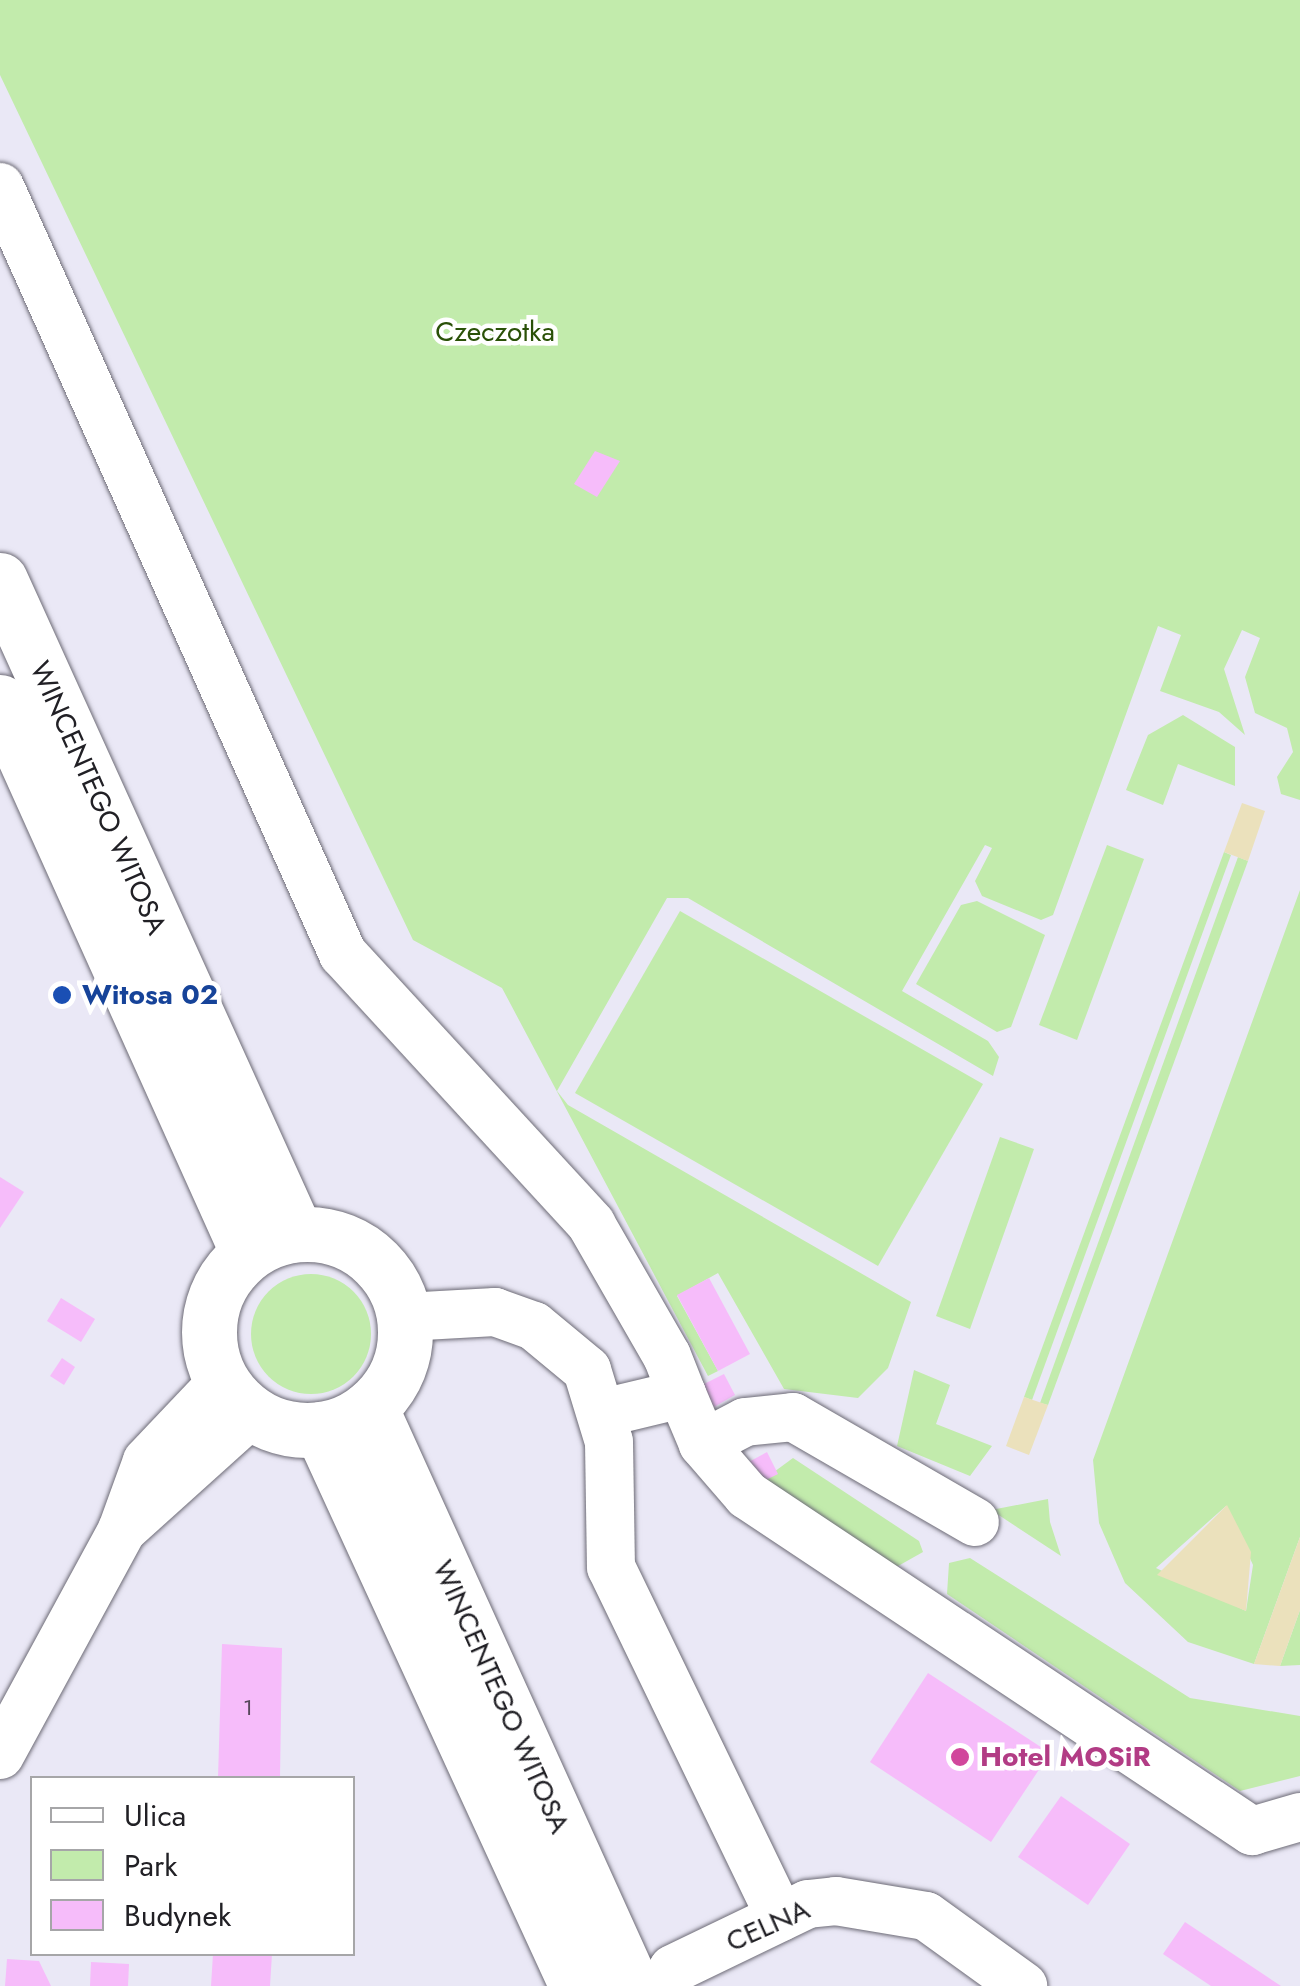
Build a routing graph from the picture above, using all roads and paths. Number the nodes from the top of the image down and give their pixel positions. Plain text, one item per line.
1 (0, 187) edge
2 (0, 580) edge
3 (0, 702) edge
4 (272, 1243) junction
5 (405, 1317) junction
6 (682, 1394) junction
7 (237, 1397) junction
8 (370, 1407) junction
9 (604, 1413) junction
10 (321, 1429) junction
11 (704, 1444) junction
12 (975, 1522) dead end
13 (0, 1755) edge
14 (1300, 1817) edge
15 (780, 1917) junction
16 (633, 1977) edge
17 (1023, 1986) edge

1 - 6 street
2 - 4 main road, WINCENTEGO WITOSA
3 - 4 main road, WINCENTEGO WITOSA
4 - 5 main road
4 - 7 main road
5 - 8 main road
5 - 9 street
6 - 9 street
6 - 11 street
7 - 10 main road
7 - 13 street
8 - 10 main road
8 - 16 main road, WINCENTEGO WITOSA
9 - 15 street
10 - 16 main road, WINCENTEGO WITOSA
11 - 12 street
11 - 14 street
15 - 16 street, CELNA
15 - 17 street, CELNA

